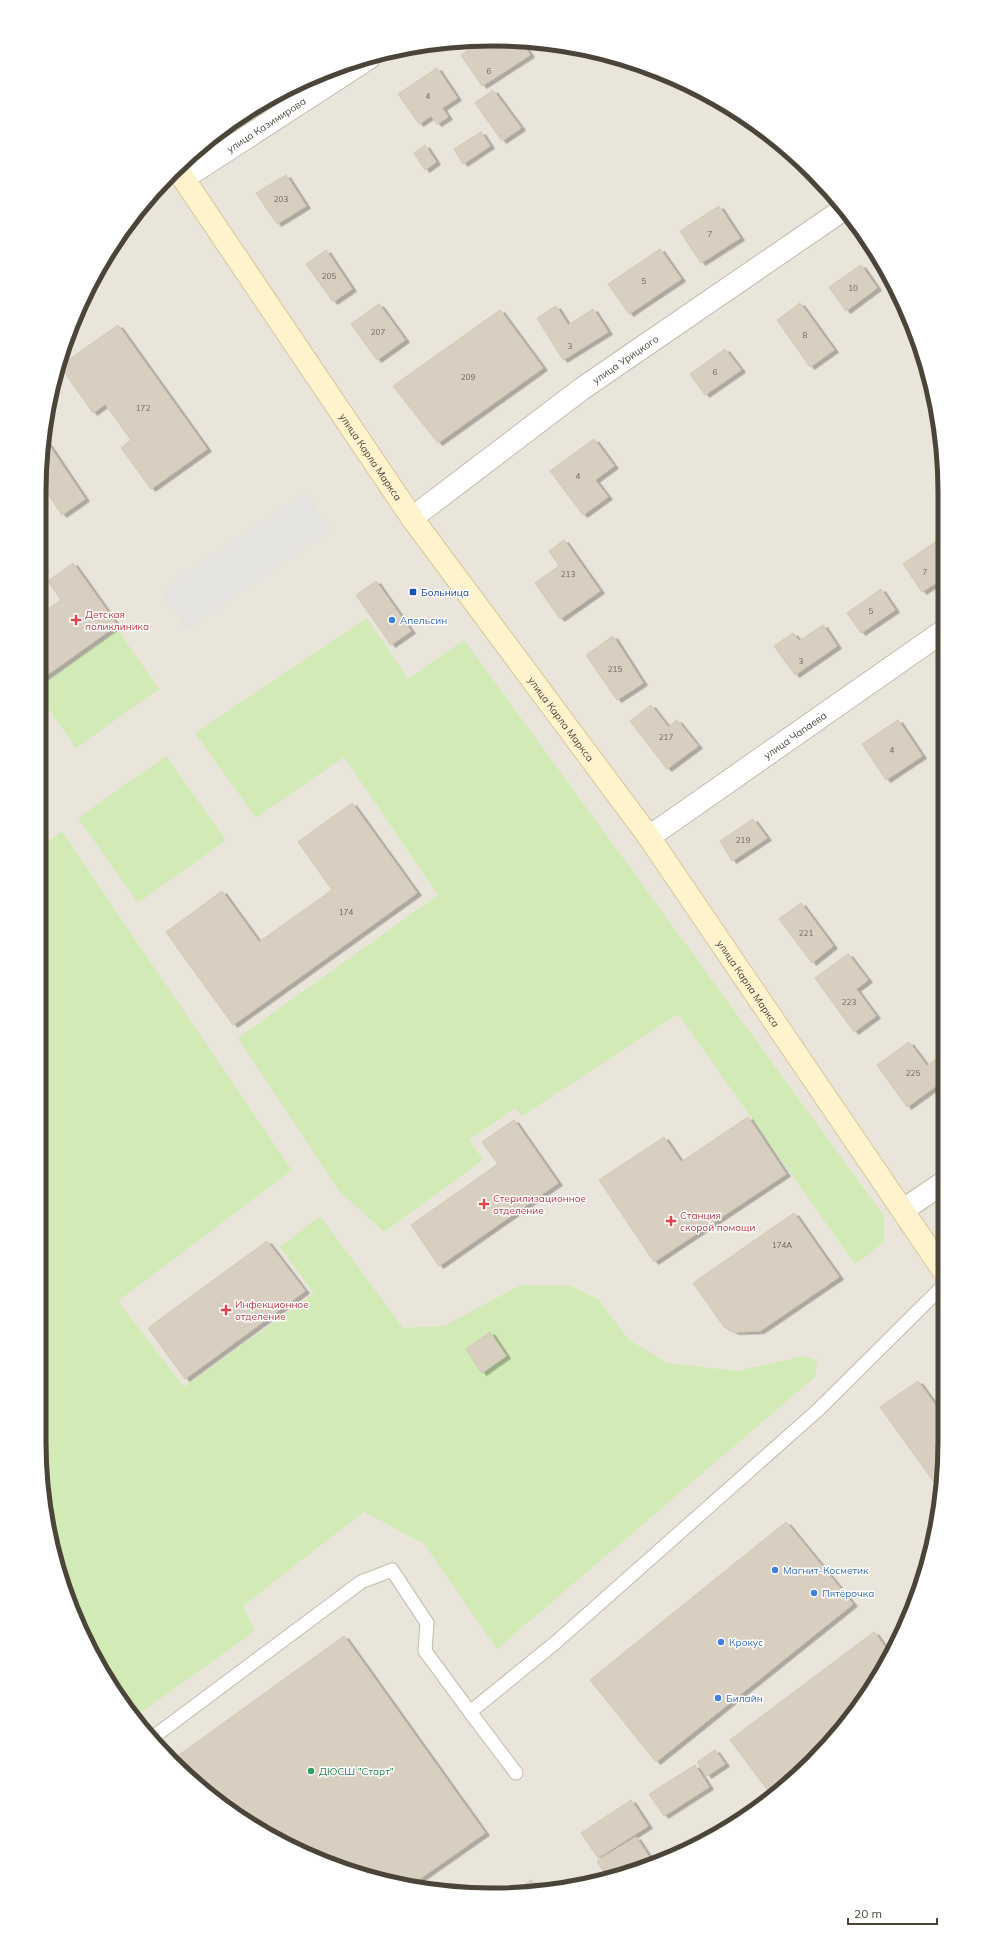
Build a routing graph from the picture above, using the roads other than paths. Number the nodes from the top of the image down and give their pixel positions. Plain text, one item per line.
1 (350, 70) edge
2 (183, 171) edge
3 (180, 173) edge
4 (839, 212) edge
5 (412, 518) junction
6 (938, 635) edge
7 (649, 837) junction
8 (938, 1186) edge
9 (903, 1210) junction
10 (938, 1261) edge
11 (938, 1291) edge
12 (470, 1712) junction
13 (156, 1735) edge
14 (516, 1773) dead end

1 - 2 street, улица Казимирова
3 - 5 main road, улица Карла Маркса
4 - 5 street, улица Урицкого
5 - 7 main road, улица Карла Маркса
6 - 7 street, улица Чапаева
7 - 9 main road, улица Карла Маркса
8 - 9 street
9 - 10 main road, улица Карла Маркса
11 - 12 lane
12 - 13 lane
12 - 14 lane

